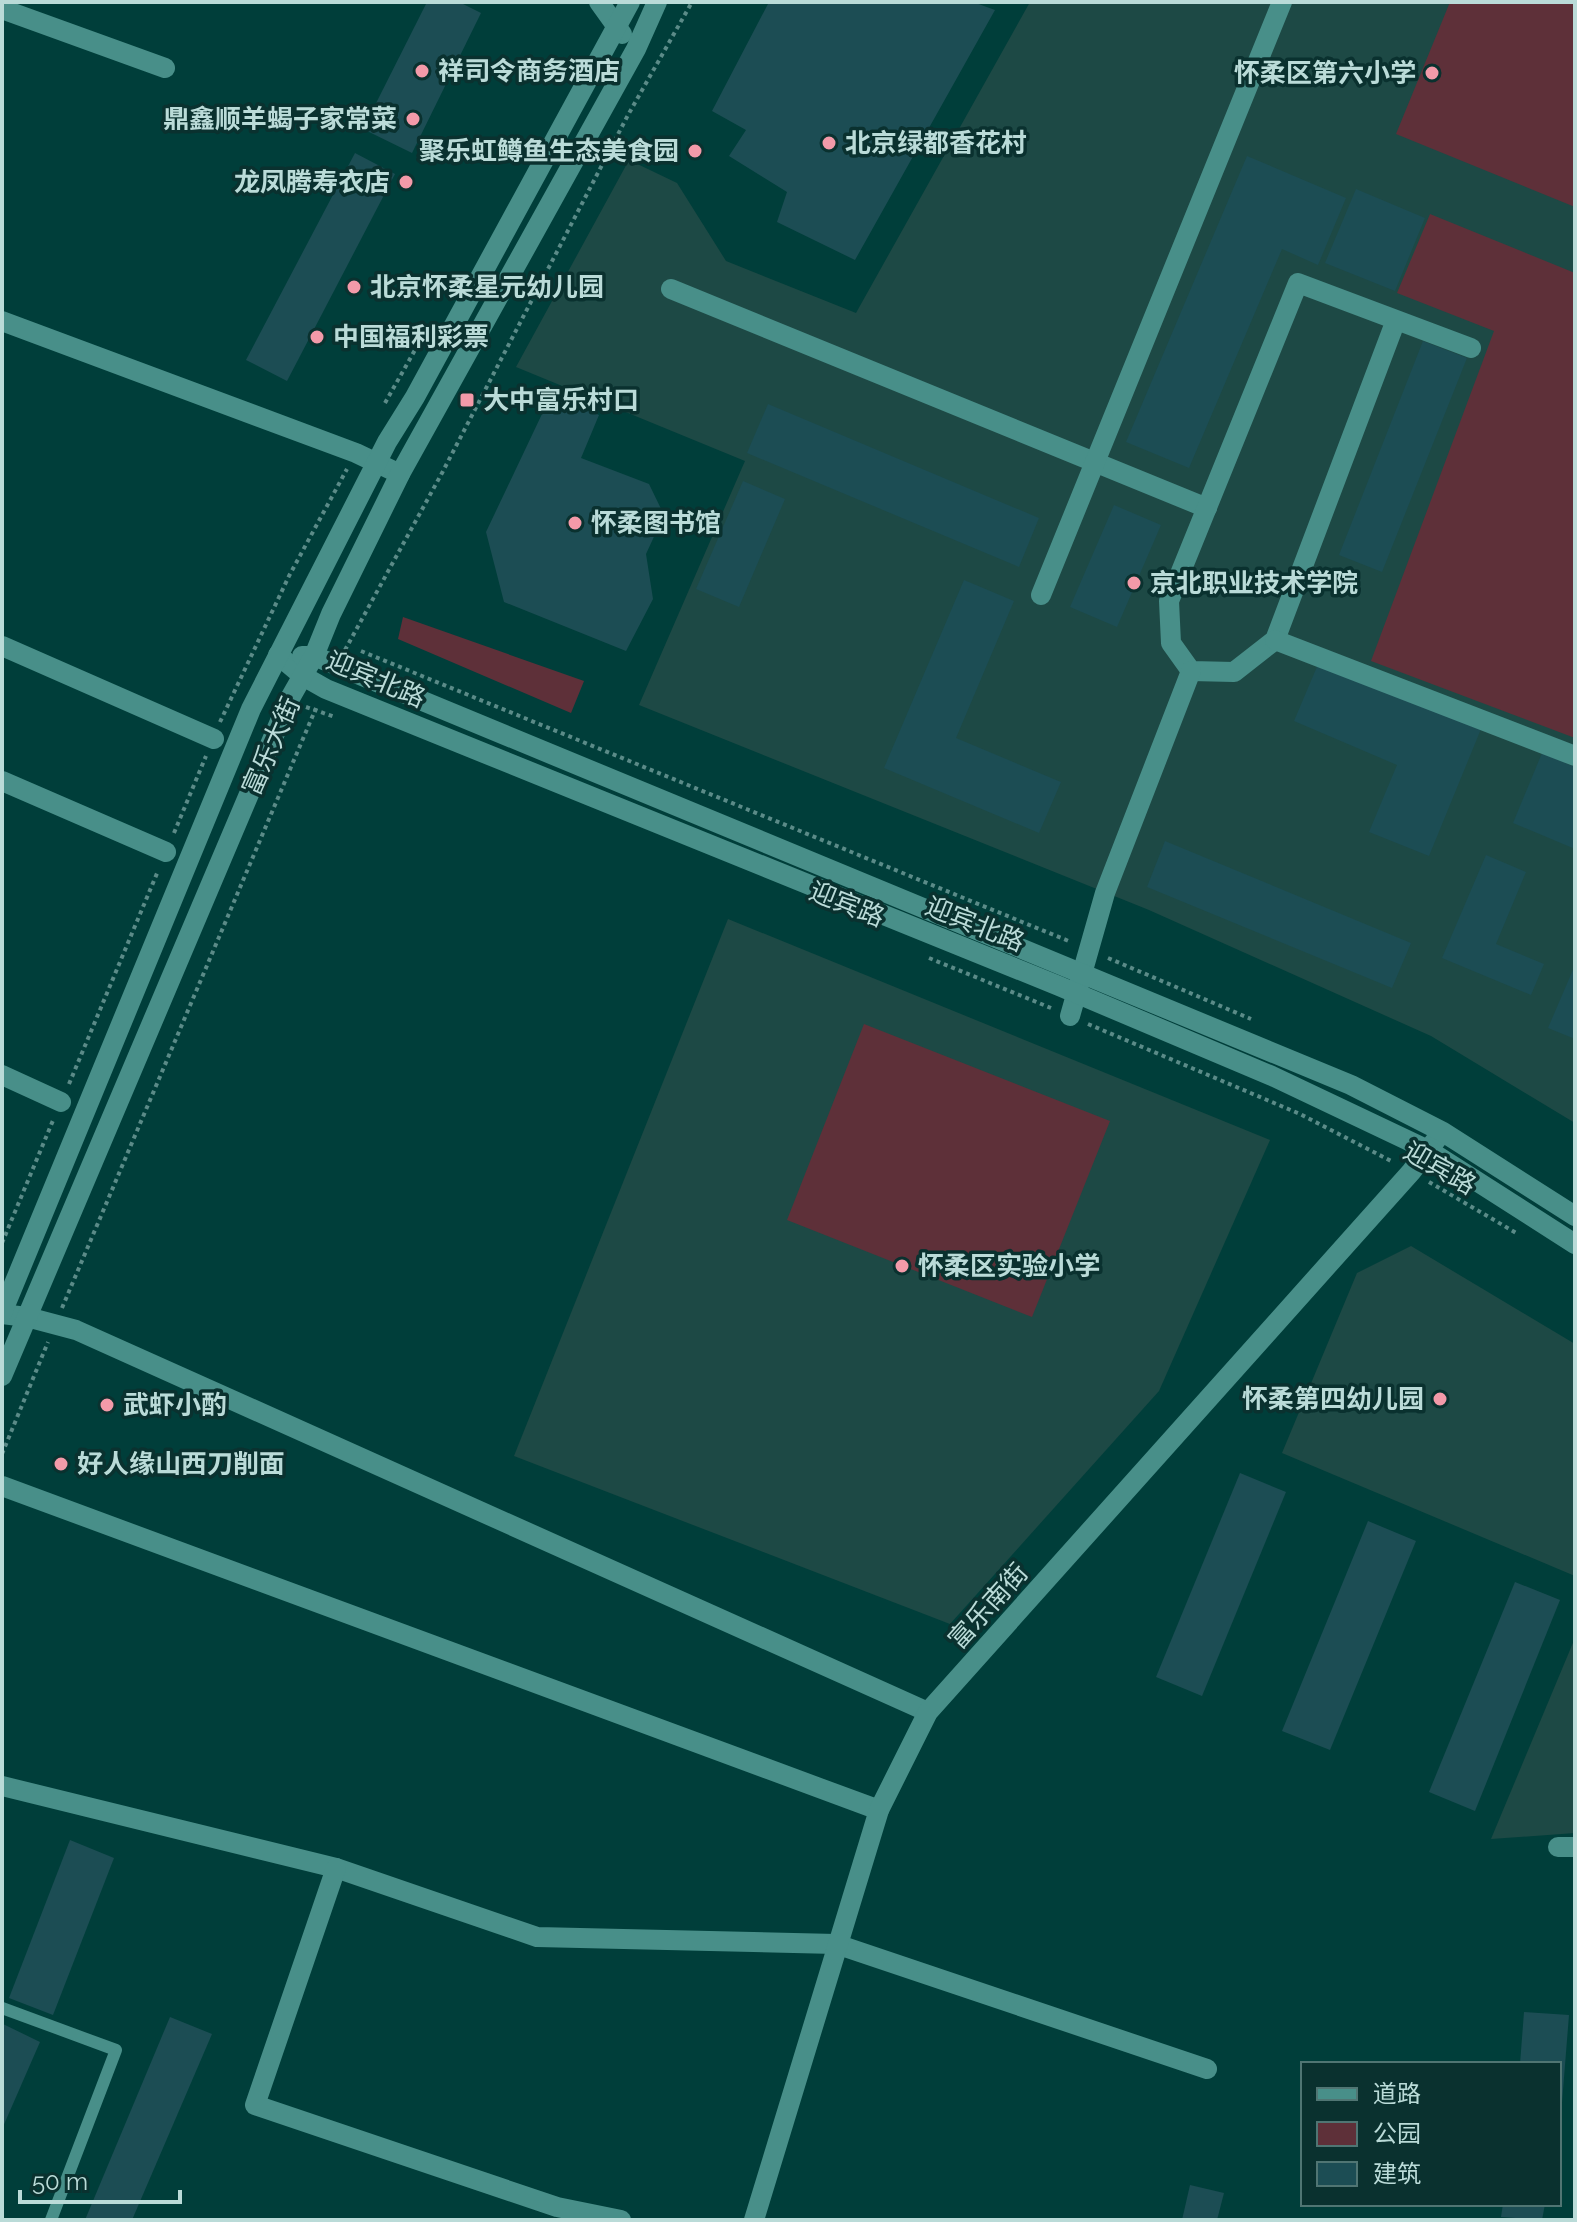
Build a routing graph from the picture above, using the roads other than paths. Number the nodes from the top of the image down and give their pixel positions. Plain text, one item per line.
1 (599, 2) edge
2 (630, 2) edge
3 (657, 2) edge
4 (1282, 2) edge
5 (2, 9) edge
6 (616, 28) junction
7 (636, 49) junction
8 (165, 68) dead end
9 (671, 289) dead end
10 (1396, 320) junction
11 (2, 321) edge
12 (1471, 348) dead end
13 (1094, 461) junction
14 (377, 463) junction
15 (400, 474) junction
16 (1207, 508) junction
17 (1041, 595) dead end
18 (1275, 640) junction
19 (2, 646) edge
20 (278, 655) junction
21 (314, 656) junction
22 (1191, 671) junction
23 (303, 676) junction
24 (214, 739) dead end
25 (1575, 756) edge
26 (2, 781) edge
27 (166, 852) dead end
28 (1080, 984) junction
29 (1070, 1016) road end
30 (2, 1075) edge
31 (61, 1102) dead end
32 (1443, 1132) junction
33 (1428, 1150) junction
34 (1575, 1216) edge
35 (1575, 1244) edge
36 (2, 1314) edge
37 (27, 1317) junction
38 (2, 1376) edge
39 (2, 1486) edge
40 (928, 1712) junction
41 (2, 1786) edge
42 (879, 1810) junction
43 (336, 1868) junction
44 (836, 1944) junction
45 (2, 2008) edge
46 (1207, 2069) dead end
47 (51, 2220) edge
48 (621, 2220) edge
49 (754, 2220) edge

1 - 6 street
2 - 6 street, 富乐大街
3 - 7 street, 富乐大街
4 - 13 street
5 - 8 street
6 - 7 street
6 - 14 street, 富乐大街
7 - 15 street, 富乐大街
9 - 13 street
10 - 12 street
10 - 16 street
10 - 18 street
11 - 14 street
13 - 16 street
13 - 17 street
14 - 15 street
14 - 20 street, 富乐大街
15 - 21 street, 富乐大街
16 - 22 street
18 - 22 street
18 - 25 street
19 - 24 street
20 - 21 street, 迎宾北路
20 - 23 street, 迎宾北路
20 - 36 street, 富乐大街
21 - 23 street, 富乐大街
21 - 28 street, 迎宾北路
22 - 28 street
23 - 28 street, 迎宾北路
23 - 37 street, 富乐大街
26 - 27 street
28 - 29 street
28 - 32 street, 迎宾北路
28 - 33 street, 迎宾北路
30 - 31 street
32 - 33 street, 富乐南街
32 - 34 street, 迎宾北路
33 - 35 street, 迎宾北路
33 - 40 street, 富乐南街
36 - 37 street
37 - 38 street, 富乐大街
37 - 40 street
39 - 42 street
40 - 42 street, 富乐南街
41 - 43 street
42 - 44 street, 富乐南街
43 - 44 street
43 - 48 street
44 - 46 street
44 - 49 street, 富乐南街
45 - 47 lane

